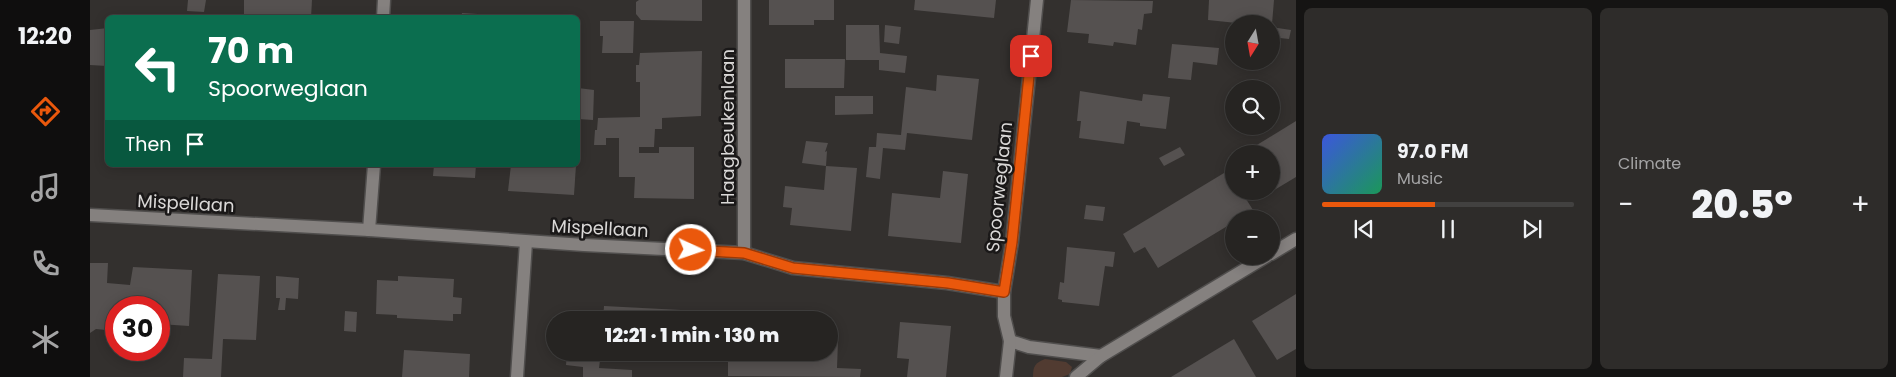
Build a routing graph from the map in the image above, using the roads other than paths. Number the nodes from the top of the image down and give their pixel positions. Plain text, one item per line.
1 (384, 0) edge
2 (744, 0) edge
3 (1037, 0) edge
4 (383, 15) edge
5 (374, 167) edge
6 (90, 215) edge
7 (369, 230) junction
8 (1296, 239) edge
9 (526, 242) junction
10 (1280, 249) edge
11 (744, 253) junction
12 (1252, 265) edge
13 (1004, 292) junction
14 (1010, 342) junction
15 (1101, 356) junction
16 (517, 377) edge
17 (1006, 377) edge
18 (1076, 377) edge

1 - 4 street
2 - 11 street, Haagbeukenlaan
3 - 13 street, Spoorweglaan
5 - 7 street
6 - 7 street, Mispellaan
7 - 9 street, Mispellaan
8 - 10 street
9 - 11 street, Mispellaan
9 - 16 street
11 - 13 street, Mispellaan
12 - 15 street
13 - 14 street, Spoorweglaan
14 - 15 street
14 - 17 street, Spoorweglaan
15 - 18 street

